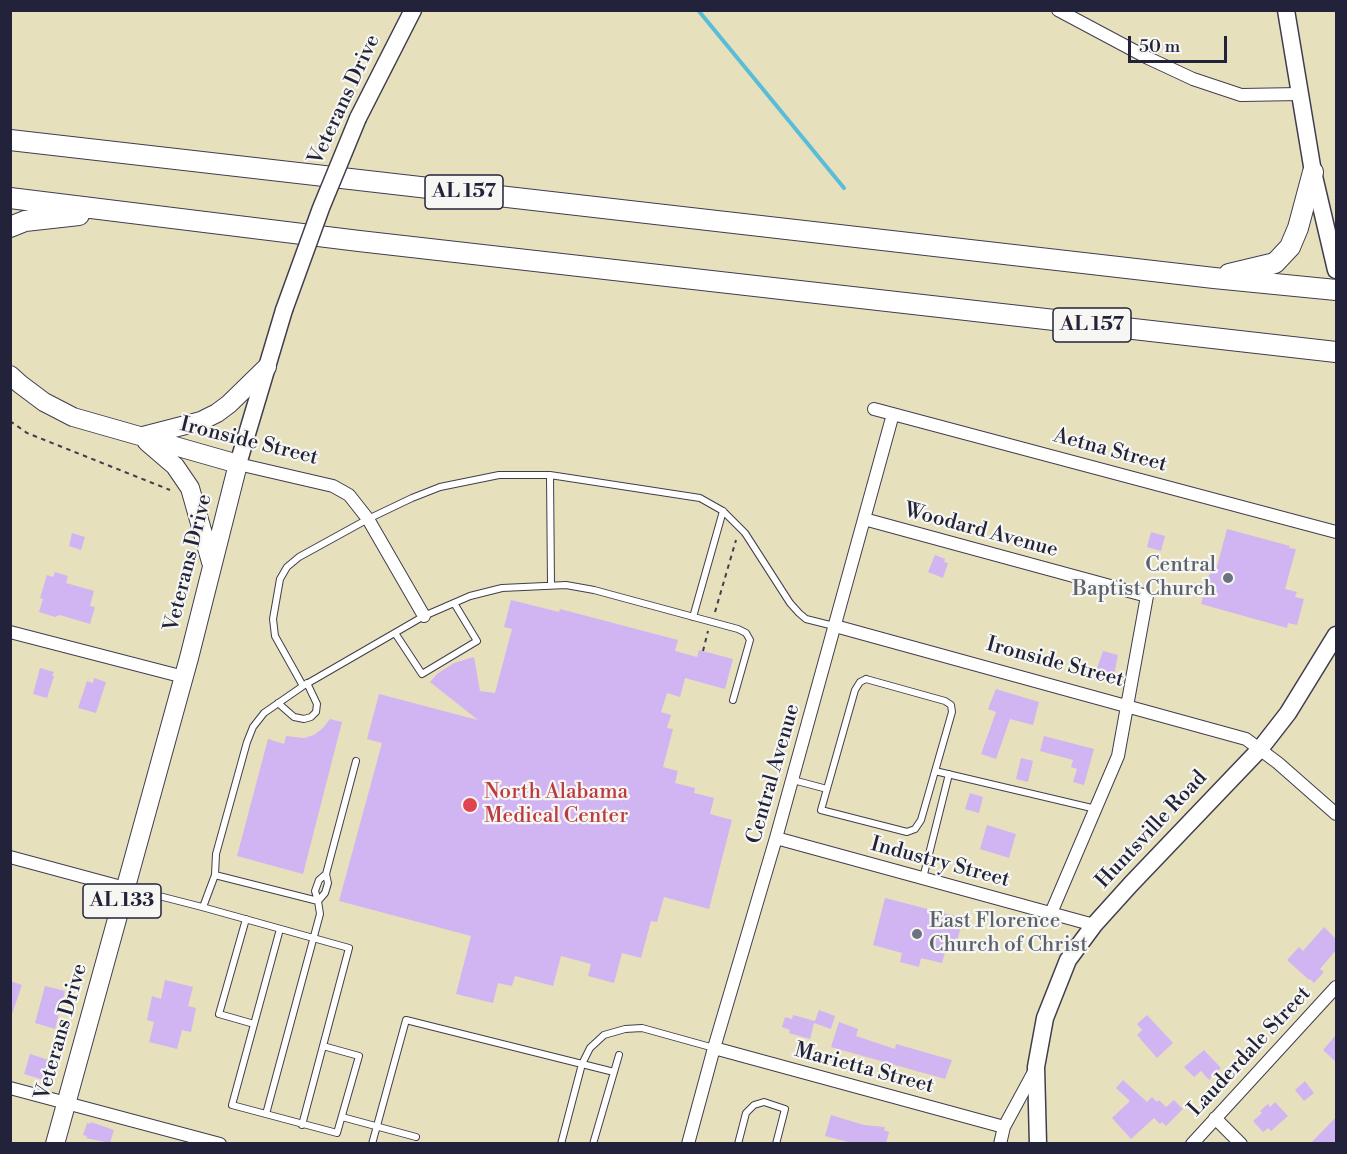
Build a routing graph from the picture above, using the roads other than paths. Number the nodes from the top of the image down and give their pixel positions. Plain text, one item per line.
1 (413, 10) edge
2 (1058, 10) edge
3 (1286, 10) edge
4 (1300, 94) junction
5 (10, 140) edge
6 (1313, 172) junction
7 (10, 198) edge
8 (112, 211) junction
9 (10, 227) edge
10 (1336, 270) edge
11 (1214, 278) junction
12 (1336, 290) edge
13 (1336, 352) edge
14 (267, 367) junction
15 (10, 375) edge
16 (874, 409) dead end
17 (893, 414) junction
18 (141, 437) junction
19 (238, 464) junction
20 (550, 475) junction
21 (723, 511) junction
22 (368, 519) junction
23 (864, 519) junction
24 (1336, 532) edge
25 (212, 564) junction
26 (550, 585) junction
27 (454, 603) junction
28 (424, 616) junction
29 (693, 616) junction
30 (835, 626) junction
31 (10, 632) edge
32 (395, 633) junction
33 (1336, 635) edge
34 (184, 677) junction
35 (305, 685) junction
36 (733, 700) dead end
37 (278, 703) junction
38 (1126, 706) junction
39 (1260, 749) junction
40 (356, 761) dead end
41 (935, 771) junction
42 (949, 774) junction
43 (793, 780) junction
44 (827, 789) junction
45 (1096, 809) junction
46 (1336, 814) edge
47 (776, 838) junction
48 (10, 857) edge
49 (215, 875) junction
50 (923, 878) junction
51 (125, 888) junction
52 (318, 901) junction
53 (203, 907) junction
54 (1051, 913) junction
55 (246, 919) junction
56 (1094, 925) junction
57 (280, 929) junction
58 (314, 938) junction
59 (1336, 987) edge
60 (254, 1024) junction
61 (323, 1046) junction
62 (714, 1048) junction
63 (619, 1055) dead end
64 (582, 1064) junction
65 (1036, 1067) junction
66 (614, 1072) junction
67 (10, 1088) edge
68 (66, 1104) junction
69 (266, 1114) junction
70 (342, 1117) junction
71 (1215, 1118) junction
72 (302, 1125) junction
73 (1004, 1127) junction
74 (376, 1128) junction
75 (416, 1137) dead end
76 (55, 1143) edge
77 (220, 1143) edge
78 (372, 1143) edge
79 (561, 1143) edge
80 (593, 1143) edge
81 (688, 1143) edge
82 (738, 1143) edge
83 (776, 1143) edge
84 (1000, 1143) edge
85 (1038, 1143) edge
86 (1192, 1143) edge
87 (1241, 1143) edge

1 - 14 main road, Veterans Drive, bridge
2 - 4 street
3 - 4 main road
4 - 6 main road
5 - 11 highway, AL 157
6 - 10 main road
6 - 11 highway
7 - 8 highway, AL 157
8 - 9 highway
8 - 13 highway, AL 157
11 - 12 highway, AL 157
14 - 18 main road
14 - 19 main road, Veterans Drive
15 - 18 main road, Ironside Street
16 - 17 street, Aetna Street
17 - 23 street, Central Avenue
17 - 24 street, Aetna Street
18 - 19 main road, Ironside Street
18 - 25 main road
19 - 22 street, Ironside Street
19 - 25 main road, Veterans Drive / AL 133
20 - 21 lane
20 - 22 lane
20 - 26 lane
21 - 29 lane
21 - 30 lane
22 - 28 street, Ironside Street
22 - 35 lane
23 - 30 street, Central Avenue
23 - 38 street, Woodard Avenue
25 - 34 main road, Veterans Drive / AL 133
26 - 27 lane
26 - 29 lane
27 - 28 lane
27 - 32 lane
28 - 32 lane
29 - 36 lane
30 - 38 street, Ironside Street
30 - 43 street, Central Avenue
31 - 34 street
32 - 35 lane
33 - 39 main road, Huntsville Road
34 - 51 main road, Veterans Drive / AL 133
35 - 37 lane
35 - 37 lane
37 - 49 lane
38 - 39 street, Ironside Street
38 - 45 street, Woodard Avenue
39 - 46 street, Ironside Street
39 - 56 main road, Huntsville Road
40 - 52 lane
41 - 42 lane
41 - 44 lane
41 - 44 lane
42 - 45 lane
42 - 50 lane
43 - 44 lane
43 - 47 street, Central Avenue
45 - 54 street, Woodard Avenue
47 - 50 street, Industry Street
47 - 62 street, Central Avenue
48 - 51 street
49 - 52 lane
49 - 53 lane
50 - 54 street, Industry Street
51 - 53 lane
51 - 68 main road, Veterans Drive / AL 133
52 - 58 lane
53 - 55 lane
54 - 56 street, Industry Street
55 - 57 lane
55 - 60 lane
56 - 65 main road, Huntsville Road
57 - 58 lane
57 - 60 lane
58 - 61 lane
58 - 69 lane
59 - 71 street, Lauderdale Street
60 - 69 lane
61 - 70 lane
61 - 72 lane
62 - 64 lane
62 - 73 street, Marietta Street
62 - 81 street, Central Avenue
63 - 66 lane
64 - 66 lane
64 - 74 lane
64 - 79 lane
65 - 73 street
65 - 85 main road, Huntsville Road
66 - 80 lane
67 - 68 street
68 - 76 main road, Veterans Drive / AL 133
68 - 77 street
69 - 72 lane
70 - 72 lane
70 - 74 lane
71 - 86 street, Lauderdale Street
71 - 87 street
73 - 84 street
74 - 75 lane
74 - 78 lane
82 - 83 lane

